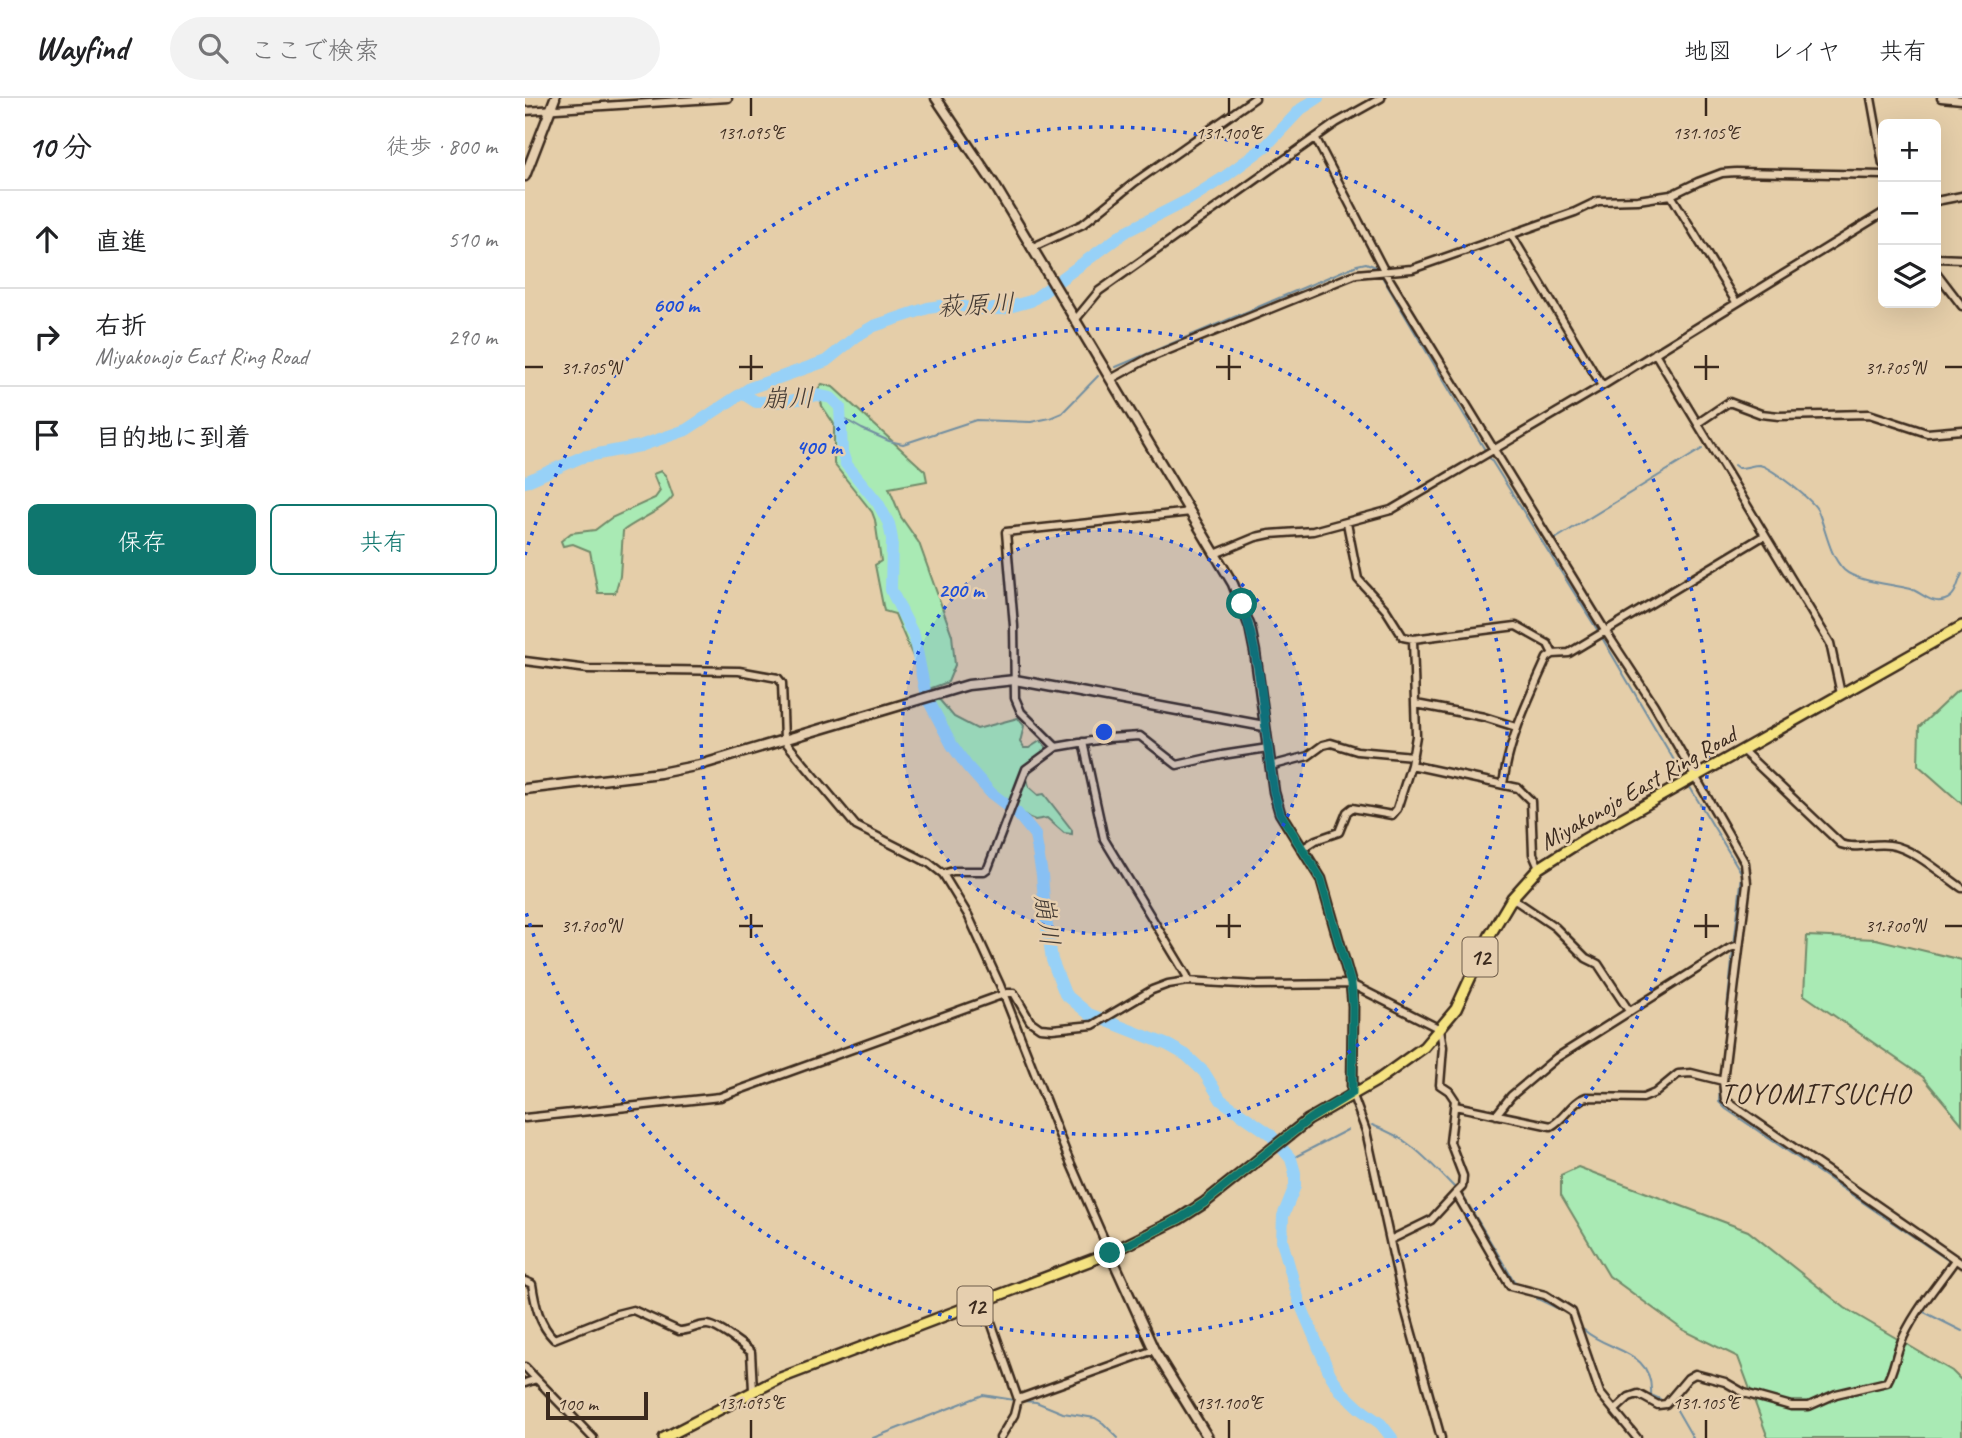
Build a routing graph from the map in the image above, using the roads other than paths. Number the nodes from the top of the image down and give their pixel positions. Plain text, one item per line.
1 (555, 98) edge
2 (728, 98) edge
3 (936, 98) edge
4 (1255, 98) edge
5 (1381, 98) edge
6 (1871, 98) edge
7 (1941, 98) edge
8 (1962, 100) edge
9 (551, 109) junction
10 (525, 111) edge
11 (1878, 136) edge
12 (1315, 139) junction
13 (1878, 175) edge
14 (525, 176) edge
15 (1671, 195) junction
16 (1962, 196) edge
17 (1941, 200) edge
18 (1878, 216) edge
19 (1512, 236) junction
20 (1033, 252) junction
21 (1941, 258) edge
22 (1962, 259) edge
23 (1385, 272) junction
24 (1941, 279) edge
25 (1736, 302) junction
26 (1962, 306) edge
27 (1076, 319) junction
28 (1655, 353) junction
29 (1111, 379) junction
30 (1602, 386) junction
31 (1698, 423) junction
32 (1962, 430) edge
33 (1495, 450) junction
34 (1191, 512) junction
35 (1347, 523) junction
36 (1765, 535) junction
37 (1215, 554) junction
38 (1962, 626) edge
39 (1606, 632) junction
40 (1413, 639) junction
41 (1553, 654) junction
42 (525, 661) edge
43 (1015, 680) junction
44 (1841, 694) junction
45 (1416, 704) junction
46 (1264, 726) junction
47 (1516, 727) junction
48 (784, 740) junction
49 (1083, 742) junction
50 (1056, 747) junction
51 (1268, 748) junction
52 (1742, 750) junction
53 (1413, 756) junction
54 (1270, 765) junction
55 (1411, 765) junction
56 (1694, 778) junction
57 (1503, 784) junction
58 (525, 789) edge
59 (1302, 849) junction
60 (1539, 867) junction
61 (943, 874) junction
62 (1962, 888) edge
63 (1512, 898) junction
64 (1739, 945) junction
65 (1187, 981) junction
66 (1351, 984) junction
67 (1002, 995) junction
68 (1629, 1011) junction
69 (1440, 1029) junction
70 (1719, 1080) junction
71 (1352, 1093) junction
72 (1455, 1106) junction
73 (1496, 1115) junction
74 (525, 1118) edge
75 (1456, 1193) junction
76 (1390, 1240) junction
77 (1110, 1253) junction
78 (1959, 1262) edge
79 (525, 1282) edge
80 (984, 1302) junction
81 (1154, 1350) junction
82 (525, 1367) edge
83 (536, 1378) junction
84 (525, 1383) edge
85 (753, 1391) junction
86 (1018, 1399) junction
87 (1615, 1410) junction
88 (593, 1438) edge
89 (664, 1438) edge
90 (1000, 1438) edge
91 (1208, 1438) edge
92 (1441, 1438) edge
93 (1637, 1438) edge

1 - 9 street
2 - 9 street
3 - 20 street
4 - 20 street
5 - 12 street
6 - 11 street
7 - 8 street
9 - 10 street
9 - 14 street
12 - 23 street
12 - 27 street
13 - 15 street
15 - 19 street
15 - 25 street
16 - 17 street
18 - 25 street
19 - 23 street
19 - 30 street
20 - 27 street
21 - 22 street
23 - 29 street
23 - 33 street
24 - 26 street
25 - 28 street
27 - 29 street
28 - 30 street
28 - 31 street
29 - 34 street
30 - 33 street
31 - 32 street
31 - 36 street
33 - 35 street
33 - 39 street
34 - 37 street
34 - 43 street
35 - 37 street
35 - 40 street
36 - 39 street
36 - 44 street
37 - 46 street
38 - 44 main road, Miyakonojo East Ring Road / 12
39 - 41 street
39 - 56 street
40 - 41 street
40 - 45 street
41 - 47 street
42 - 48 street
43 - 46 street
43 - 48 street
43 - 50 street
44 - 52 main road, Miyakonojo East Ring Road / 12
45 - 47 street
45 - 53 street
46 - 51 street
47 - 57 street
48 - 58 street
48 - 61 street
49 - 50 street
49 - 51 street
49 - 65 street
50 - 61 street
51 - 54 street
52 - 56 main road, Miyakonojo East Ring Road / 12
52 - 62 street
53 - 54 street
53 - 55 street
54 - 59 street
55 - 57 street
55 - 59 street
56 - 60 main road, Miyakonojo East Ring Road / 12
56 - 64 street
57 - 60 street
59 - 66 street
60 - 63 main road, Miyakonojo East Ring Road / 12
61 - 67 street
63 - 68 street
63 - 69 main road, Miyakonojo East Ring Road / 12
64 - 68 street
64 - 70 street
65 - 66 street
65 - 67 street
66 - 69 street
66 - 71 street
67 - 74 street
67 - 77 street
68 - 73 street
69 - 71 main road, Miyakonojo East Ring Road / 12
69 - 72 street
70 - 73 street
70 - 78 street
71 - 76 street
71 - 77 main road, Miyakonojo East Ring Road / 12
72 - 73 street
72 - 75 street
75 - 76 street
75 - 87 street
76 - 92 street
77 - 80 main road, Miyakonojo East Ring Road / 12
77 - 81 street
78 - 87 street
79 - 85 street
80 - 85 main road, Miyakonojo East Ring Road / 12
80 - 86 street
81 - 86 street
81 - 91 street
82 - 83 street
83 - 84 street
83 - 88 street
85 - 89 main road, Miyakonojo East Ring Road / 12
86 - 90 street
87 - 93 street

